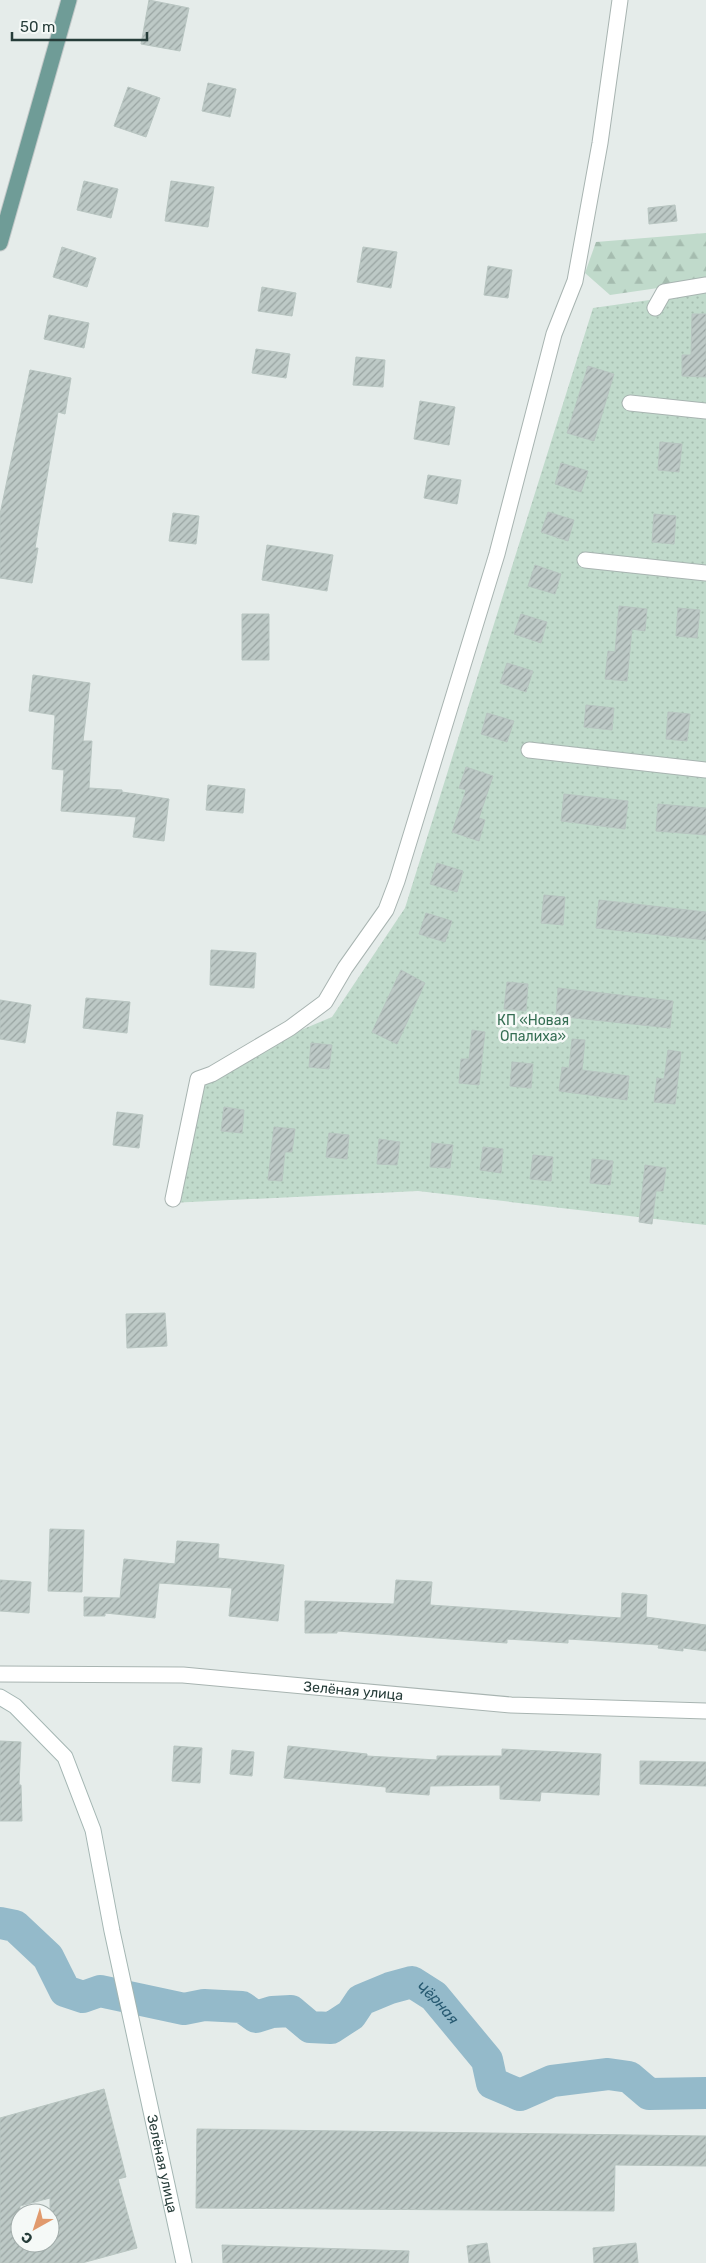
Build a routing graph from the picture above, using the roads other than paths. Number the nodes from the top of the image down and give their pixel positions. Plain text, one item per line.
1 (69, 0) edge
2 (620, 0) edge
3 (0, 243) edge
4 (706, 285) edge
5 (655, 308) dead end
6 (630, 403) dead end
7 (706, 410) edge
8 (585, 560) dead end
9 (706, 573) edge
10 (529, 750) dead end
11 (706, 770) edge
12 (173, 1199) dead end
13 (0, 1674) edge
14 (0, 1697) edge
15 (706, 1711) edge
16 (184, 2263) edge

1 - 3 main road
2 - 12 street
4 - 5 street
6 - 7 street
8 - 9 street
10 - 11 street
13 - 15 street, Зелёная улица
14 - 16 street, Зелёная улица

